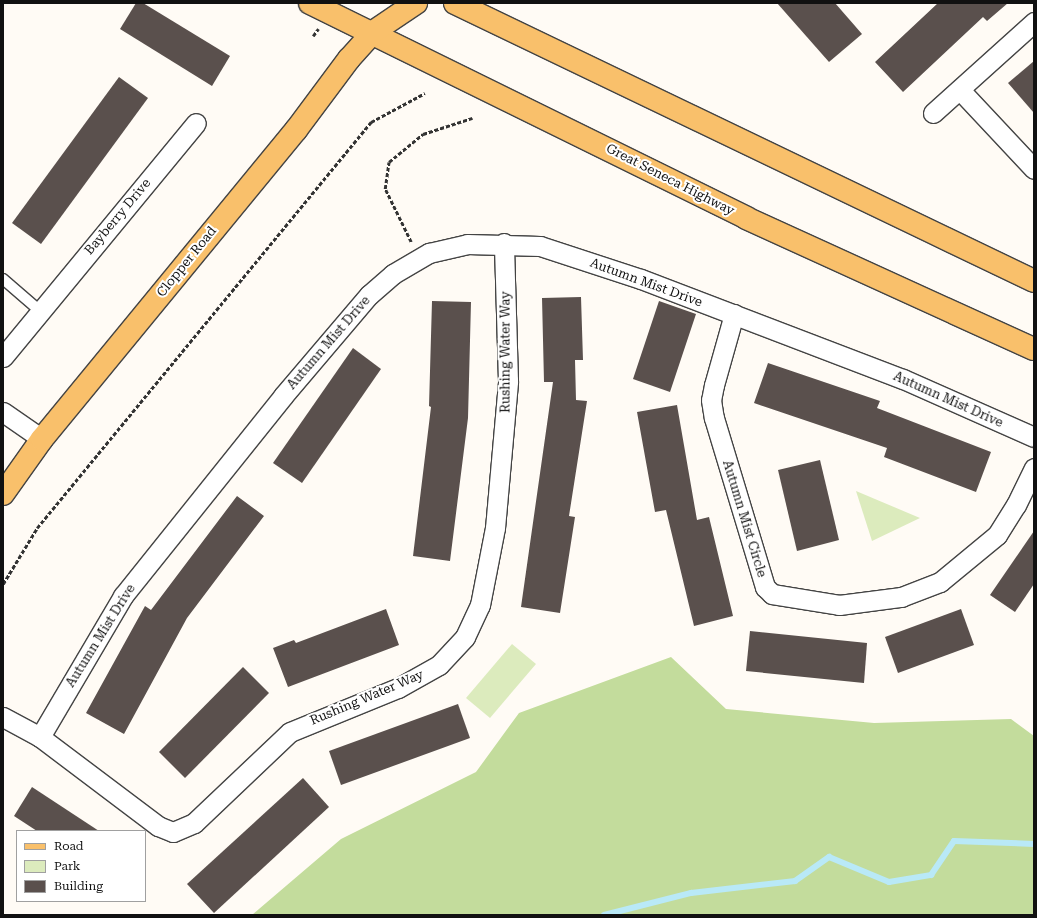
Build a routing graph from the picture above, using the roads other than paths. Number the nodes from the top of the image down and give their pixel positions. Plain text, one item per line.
1 (310, 3) edge
2 (386, 3) edge
3 (416, 3) edge
4 (455, 3) edge
5 (1034, 22) edge
6 (373, 32) junction
7 (960, 90) junction
8 (933, 113) dead end
9 (196, 123) dead end
10 (1034, 168) edge
11 (504, 243) junction
12 (3, 279) edge
13 (1034, 281) edge
14 (40, 311) junction
15 (734, 314) junction
16 (1034, 349) edge
17 (3, 357) edge
18 (3, 412) edge
19 (1034, 438) edge
20 (42, 439) junction
21 (1034, 468) edge
22 (3, 494) edge
23 (3, 717) edge
24 (40, 737) junction

1 - 6 main road, Great Seneca Highway
2 - 6 main road, Clopper Road
3 - 6 main road, Clopper Road
4 - 13 main road
5 - 7 street
6 - 16 main road, Great Seneca Highway
6 - 20 main road, Clopper Road
7 - 8 street
7 - 10 street
9 - 14 street, Bayberry Drive
11 - 15 street, Autumn Mist Drive
11 - 24 street, Autumn Mist Drive
11 - 24 street, Rushing Water Way
12 - 14 lane
14 - 17 street, Bayberry Drive
15 - 19 street, Autumn Mist Drive
15 - 21 street, Autumn Mist Circle
18 - 20 street
20 - 22 main road, Clopper Road
23 - 24 street, Rushing Water Way

